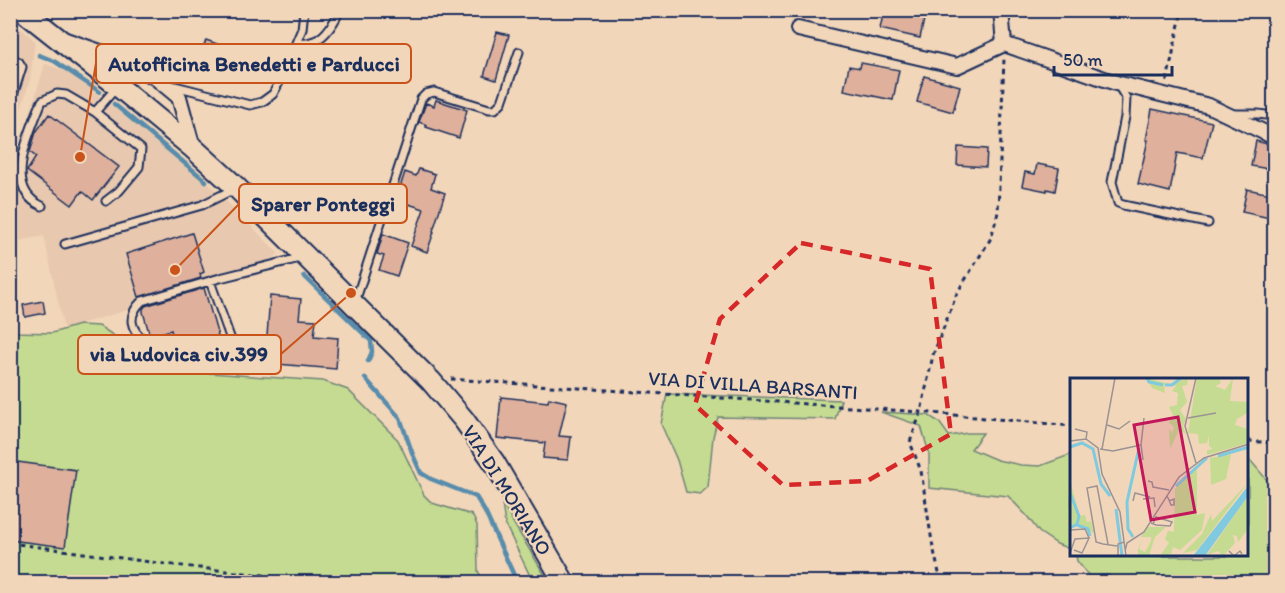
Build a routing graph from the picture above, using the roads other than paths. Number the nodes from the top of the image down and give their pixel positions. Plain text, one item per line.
1 (22, 10) edge
2 (304, 10) edge
3 (339, 10) edge
4 (1001, 10) edge
5 (798, 29) dead end
6 (56, 36) junction
7 (296, 43) junction
8 (1004, 44) junction
9 (519, 52) dead end
10 (10, 57) edge
11 (162, 83) junction
12 (1116, 83) junction
13 (118, 86) junction
14 (10, 105) edge
15 (95, 112) junction
16 (1230, 114) junction
17 (1275, 116) edge
18 (1275, 136) edge
19 (193, 148) junction
20 (237, 188) junction
21 (105, 201) dead end
22 (42, 206) dead end
23 (1208, 223) dead end
24 (65, 244) dead end
25 (306, 256) junction
26 (210, 281) junction
27 (354, 304) junction
28 (564, 582) edge

1 - 6 main road, VIA DI MORIANO
2 - 7 lane
3 - 7 lane
4 - 8 street
5 - 8 street
6 - 11 street
6 - 13 main road, VIA DI MORIANO
7 - 11 lane
8 - 12 street
9 - 27 lane
10 - 14 lane
11 - 19 street
12 - 16 street
12 - 23 lane
13 - 15 lane
13 - 19 main road, VIA DI MORIANO
15 - 21 lane
15 - 22 lane
16 - 17 lane
16 - 18 street
19 - 20 main road, VIA DI MORIANO
20 - 24 lane
20 - 25 main road, VIA DI MORIANO
25 - 26 lane
25 - 27 main road, VIA DI MORIANO
26 - 26 lane
27 - 28 main road, VIA DI MORIANO

